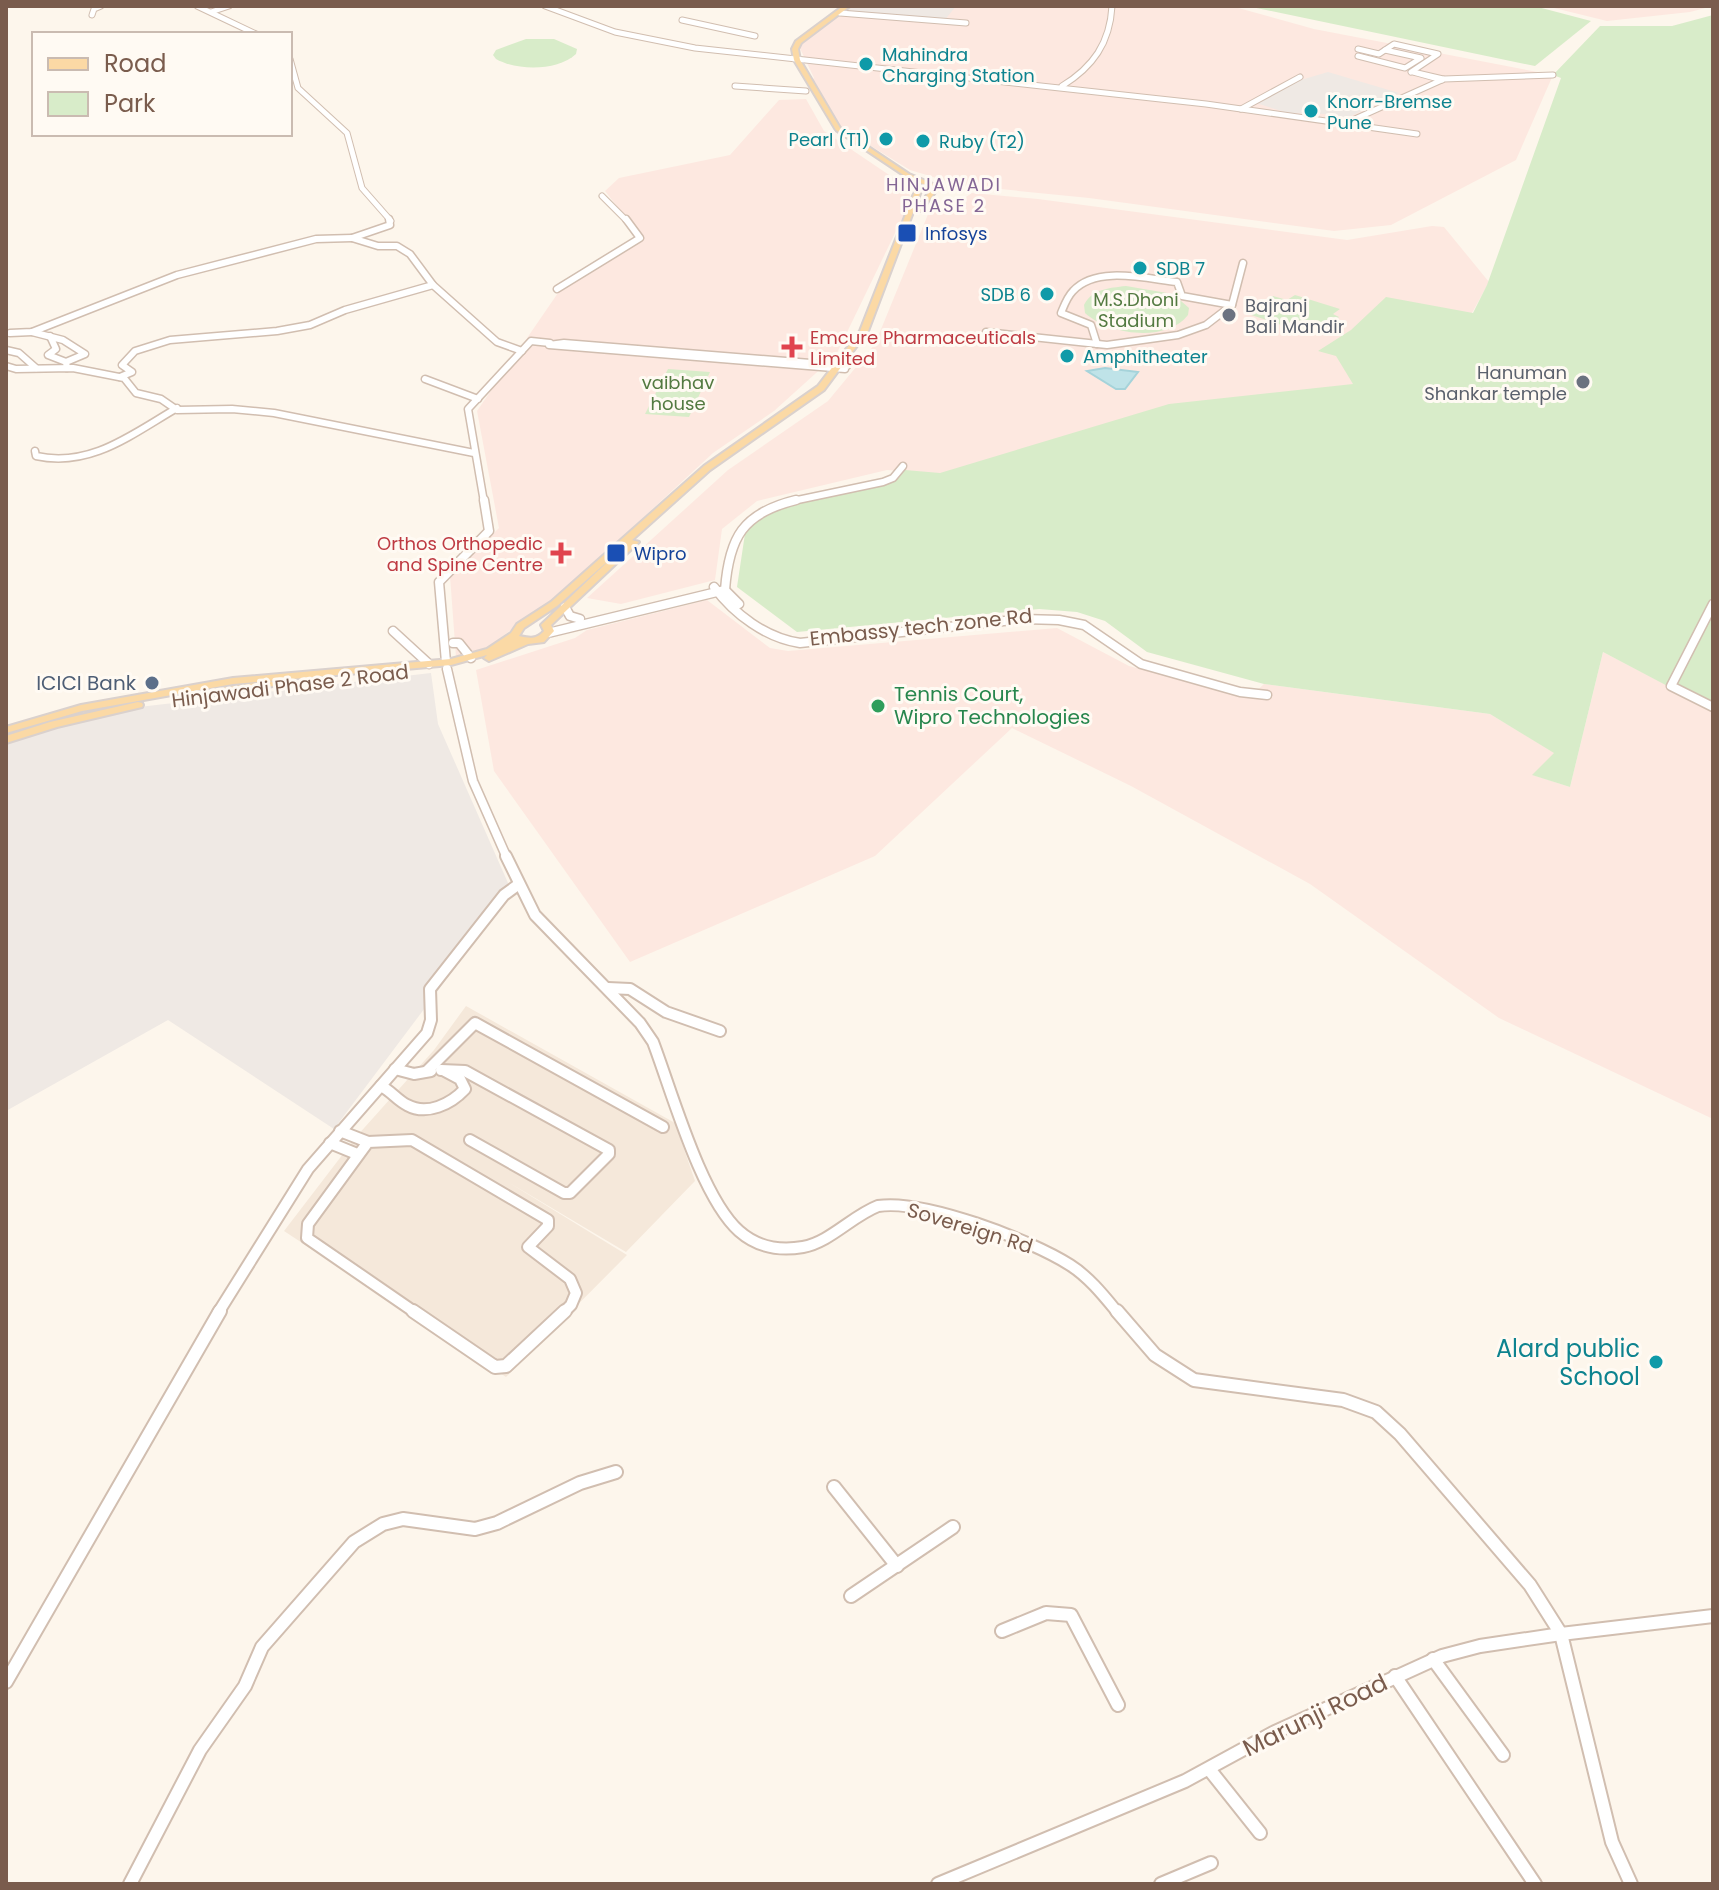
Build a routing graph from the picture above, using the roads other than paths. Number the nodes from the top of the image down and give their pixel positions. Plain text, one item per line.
1 (101, 6) edge
2 (197, 6) edge
3 (229, 6) edge
4 (545, 6) edge
5 (847, 6) edge
6 (1112, 6) edge
7 (837, 10) edge
8 (211, 12) junction
9 (92, 15) dead end
10 (682, 20) dead end
11 (966, 23) dead end
12 (252, 32) edge
13 (750, 40) dead end
14 (743, 46) dead end
15 (1385, 50) junction
16 (736, 52) junction
17 (1379, 54) junction
18 (1419, 59) junction
19 (794, 60) junction
20 (1429, 61) junction
21 (1380, 63) junction
22 (1412, 64) junction
23 (292, 66) edge
24 (1412, 72) junction
25 (1553, 75) dead end
26 (1300, 77) dead end
27 (1443, 80) junction
28 (735, 86) dead end
29 (1060, 87) junction
30 (806, 91) junction
31 (1241, 109) junction
32 (1346, 123) junction
33 (831, 125) junction
34 (1417, 134) dead end
35 (928, 188) junction
36 (917, 189) junction
37 (602, 196) dead end
38 (352, 238) junction
39 (903, 244) junction
40 (1243, 263) dead end
41 (433, 285) junction
42 (557, 289) dead end
43 (1232, 305) junction
44 (32, 332) junction
45 (986, 332) dead end
46 (7, 333) edge
47 (50, 336) junction
48 (1097, 344) junction
49 (6, 350) edge
50 (522, 351) junction
51 (19, 353) junction
52 (6, 358) edge
53 (66, 365) junction
54 (36, 368) junction
55 (843, 368) junction
56 (8, 369) edge
57 (120, 377) junction
58 (425, 379) dead end
59 (478, 399) junction
60 (177, 408) junction
61 (35, 451) dead end
62 (474, 453) junction
63 (903, 466) dead end
64 (720, 588) junction
65 (1713, 604) edge
66 (565, 607) junction
67 (580, 619) junction
68 (527, 623) junction
69 (547, 628) junction
70 (393, 631) dead end
71 (515, 635) junction
72 (526, 641) junction
73 (453, 643) dead end
74 (471, 658) junction
75 (429, 664) junction
76 (446, 665) junction
77 (1264, 694) dead end
78 (1713, 707) edge
79 (6, 730) edge
80 (6, 740) edge
81 (519, 884) junction
82 (608, 988) junction
83 (720, 1031) dead end
84 (395, 1069) junction
85 (441, 1070) junction
86 (427, 1071) junction
87 (381, 1086) junction
88 (663, 1127) dead end
89 (340, 1131) junction
90 (470, 1140) dead end
91 (368, 1142) junction
92 (330, 1143) junction
93 (357, 1154) junction
94 (616, 1472) dead end
95 (834, 1487) dead end
96 (953, 1527) dead end
97 (897, 1566) junction
98 (851, 1596) dead end
99 (1713, 1616) edge
100 (1002, 1631) dead end
101 (1561, 1634) junction
102 (1433, 1659) junction
103 (1395, 1676) junction
104 (6, 1682) edge
105 (1118, 1705) dead end
106 (1503, 1755) dead end
107 (1209, 1769) junction
108 (1260, 1833) dead end
109 (1211, 1863) dead end
110 (130, 1884) edge
111 (938, 1884) edge
112 (1161, 1884) edge
113 (1535, 1884) edge
114 (1631, 1884) edge

1 - 9 street
2 - 8 street
3 - 8 street
4 - 16 street
5 - 7 main road
6 - 29 street
7 - 11 street
7 - 19 main road
8 - 12 street
10 - 13 street
14 - 16 street
15 - 17 street
15 - 18 street
15 - 20 street
16 - 19 street
17 - 21 street
17 - 22 street
18 - 20 street
18 - 22 street
19 - 29 street
19 - 30 main road
19 - 33 main road
20 - 24 street
21 - 22 street
21 - 24 street
23 - 38 street
24 - 27 street
25 - 27 street
26 - 31 street
27 - 32 street
28 - 30 street
29 - 31 street
30 - 33 main road
31 - 32 street
32 - 34 street
33 - 35 main road
33 - 36 main road
35 - 36 main road
35 - 39 main road
36 - 39 main road
37 - 42 street
38 - 41 street
38 - 44 street
39 - 55 main road
40 - 43 street
41 - 50 street
41 - 57 street
43 - 48 street
43 - 48 street
44 - 46 street
44 - 47 street
45 - 48 street
47 - 53 street
47 - 53 street
49 - 51 street
50 - 55 street
50 - 59 street
51 - 52 street
51 - 54 street
53 - 54 street
53 - 57 street
54 - 56 street
55 - 66 main road
55 - 68 main road
57 - 60 street
58 - 59 street
59 - 62 street
60 - 61 street
60 - 62 street
62 - 76 street, Sovereign Rd
63 - 64 street
64 - 67 street
64 - 69 street
64 - 77 street
65 - 78 street
66 - 67 street
66 - 69 main road
67 - 69 street
68 - 69 main road
68 - 71 main road, Hinjawadi Phase 2 Road
69 - 72 main road, Hinjawadi Phase 2 Road
70 - 75 street
71 - 72 main road
71 - 74 main road, Hinjawadi Phase 2 Road
72 - 76 main road, Hinjawadi Phase 2 Road
73 - 74 street
74 - 76 main road, Hinjawadi Phase 2 Road
75 - 76 main road, Hinjawadi Phase 2 Road
75 - 79 main road, Hinjawadi Phase 2 Road
76 - 80 main road, Hinjawadi Phase 2 Road
76 - 81 street, Sovereign Rd
81 - 82 street, Sovereign Rd
81 - 84 street
82 - 83 street
82 - 101 street, Sovereign Rd
84 - 86 street
84 - 87 street
85 - 86 street
85 - 87 street
85 - 90 street
86 - 88 street
87 - 89 street
89 - 91 street
89 - 92 street
91 - 93 street
91 - 93 street
92 - 93 street
92 - 104 street
94 - 110 street
95 - 97 street
96 - 97 street
97 - 98 street
99 - 101 street, Marunji Road
100 - 105 street
101 - 102 street, Marunji Road
101 - 114 street, Sovereign Rd
102 - 103 street, Marunji Road
102 - 106 street
103 - 107 street, Marunji Road
103 - 113 street
107 - 108 street
107 - 111 street, Marunji Road
109 - 112 street

